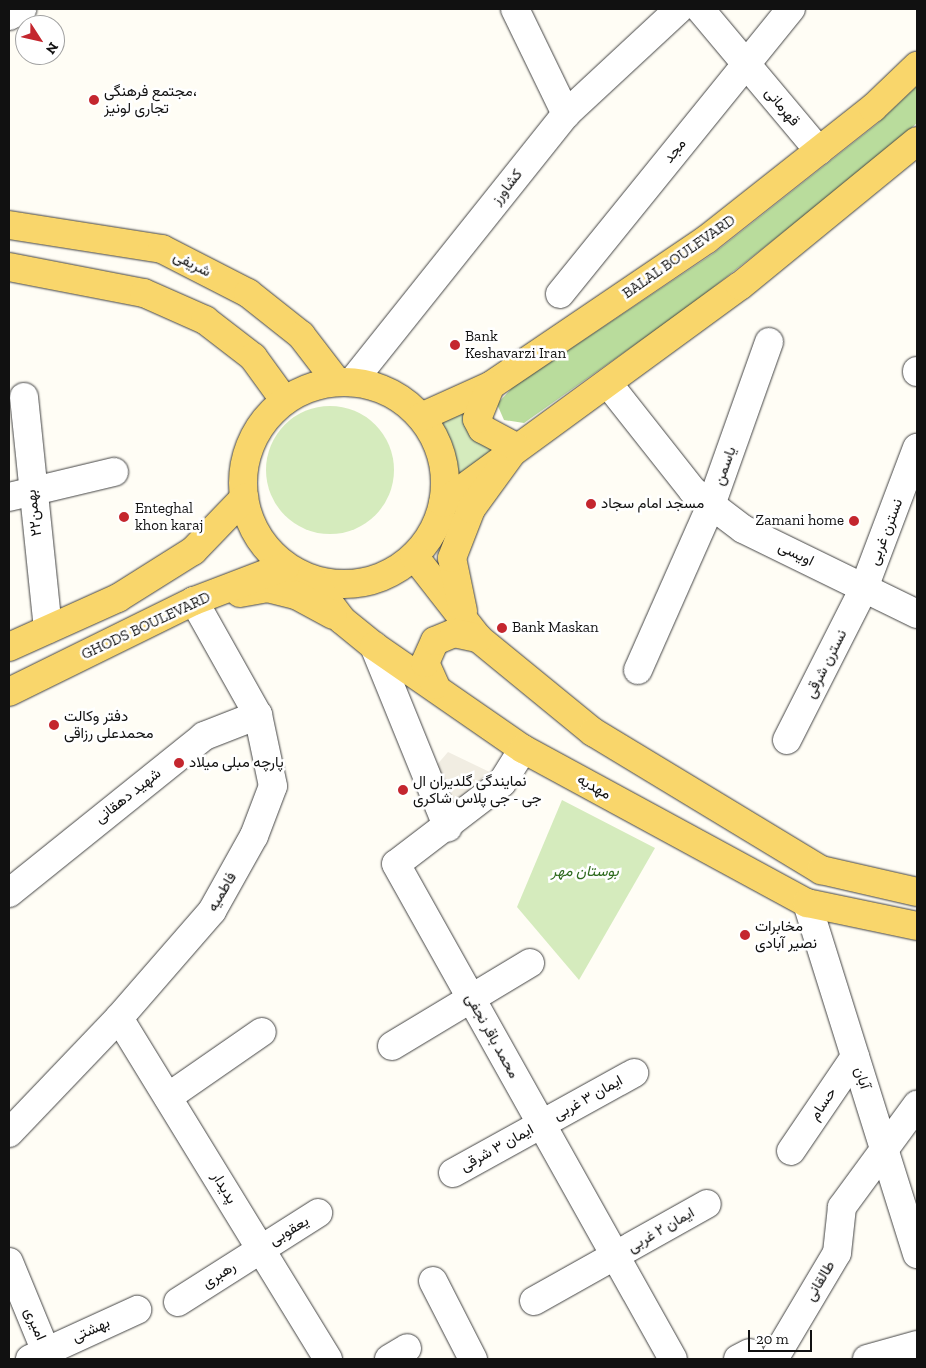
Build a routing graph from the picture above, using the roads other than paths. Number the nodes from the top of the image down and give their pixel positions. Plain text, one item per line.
1 (22, 9) edge
2 (515, 9) edge
3 (679, 9) edge
4 (700, 9) edge
5 (791, 9) edge
6 (9, 16) edge
7 (746, 63) junction
8 (917, 66) edge
9 (566, 114) junction
10 (917, 141) edge
11 (819, 151) junction
12 (9, 225) edge
13 (9, 267) edge
14 (560, 294) dead end
15 (770, 342) dead end
16 (344, 382) junction
17 (490, 386) junction
18 (610, 386) junction
19 (24, 397) dead end
20 (285, 401) junction
21 (421, 417) junction
22 (516, 448) junction
23 (917, 448) edge
24 (114, 472) dead end
25 (20, 494) edge
26 (244, 498) junction
27 (443, 503) junction
28 (711, 505) junction
29 (414, 556) junction
30 (286, 566) junction
31 (311, 579) junction
32 (864, 588) junction
33 (194, 601) junction
34 (917, 614) edge
35 (342, 620) junction
36 (48, 629) junction
37 (472, 630) junction
38 (374, 646) junction
39 (9, 648) edge
40 (638, 670) dead end
41 (435, 685) junction
42 (9, 692) edge
43 (258, 716) junction
44 (787, 740) dead end
45 (523, 749) junction
46 (448, 828) junction
47 (917, 892) edge
48 (9, 893) edge
49 (807, 903) junction
50 (917, 926) edge
51 (530, 963) dead end
52 (471, 998) junction
53 (119, 1018) junction
54 (262, 1032) dead end
55 (392, 1046) dead end
56 (855, 1057) junction
57 (634, 1073) dead end
58 (168, 1097) junction
59 (917, 1107) edge
60 (542, 1124) junction
61 (9, 1133) edge
62 (884, 1150) junction
63 (791, 1151) dead end
64 (453, 1173) dead end
65 (707, 1204) dead end
66 (318, 1213) dead end
67 (260, 1248) junction
68 (917, 1254) edge
69 (616, 1256) junction
70 (9, 1262) edge
71 (433, 1281) dead end
72 (534, 1301) dead end
73 (178, 1302) dead end
74 (137, 1310) dead end
75 (917, 1345) edge
76 (42, 1356) edge
77 (754, 1357) edge
78 (328, 1359) edge
79 (473, 1359) edge
80 (673, 1359) edge
81 (867, 1359) edge

1 - 6 street
2 - 9 street
3 - 9 street, کشاورز
4 - 7 street, قهرمانی
5 - 7 street, مجد
7 - 11 street, قهرمانی
7 - 14 street, مجد
8 - 11 main road, BALAL BOULEVARD
9 - 16 street, کشاورز
10 - 18 main road
11 - 17 main road, BALAL BOULEVARD
12 - 16 main road, شریفی
13 - 20 main road
15 - 28 street, یاسمن
16 - 20 main road
16 - 21 main road
17 - 21 main road, BALAL BOULEVARD
17 - 22 main road
18 - 22 main road
18 - 28 street, اویسی
19 - 25 street, ۲۲بهمن
20 - 26 main road
21 - 27 main road
22 - 27 main road
22 - 37 main road
23 - 32 street, نسترن غربی
24 - 25 street
25 - 36 street, ۲۲بهمن
26 - 30 main road
26 - 36 main road
27 - 29 main road
28 - 32 street, اویسی
28 - 40 street, یاسمن
29 - 31 main road
29 - 37 main road
30 - 31 main road
30 - 33 main road, GHODS BOULEVARD
31 - 35 main road, مهدیه
32 - 34 street, اویسی
32 - 44 street, نسترن شرقی
33 - 35 main road
33 - 42 main road, GHODS BOULEVARD
33 - 43 street, فاطمیه
35 - 38 main road, مهدیه
36 - 39 main road
37 - 41 main road
37 - 47 main road
38 - 41 main road, مهدیه
38 - 46 street
41 - 45 main road, مهدیه
43 - 48 street, شهید دهقانی
43 - 53 street, فاطمیه
45 - 46 street, محمد باقر نجفی
45 - 49 main road, مهدیه
46 - 52 street, محمد باقر نجفی
49 - 50 main road, مهدیه
49 - 56 street, آبان
51 - 52 street
52 - 55 street
52 - 60 street, محمد باقر نجفی
53 - 58 street, پدیدار
53 - 61 street, فاطمیه
54 - 58 street
56 - 62 street, آبان
56 - 63 street, حسام
57 - 60 street, ایمان ۳ غربی
58 - 67 street, پدیدار
59 - 62 street, طالقانی
60 - 64 street, ایمان ۳ شرقی
60 - 69 street, محمد باقر نجفی
62 - 68 street, آبان
62 - 77 street, طالقانی
65 - 69 street, ایمان ۲ غربی
66 - 67 street, یعقوبی
67 - 73 street, رهبری
67 - 78 street, پدیدار
69 - 72 street, ایمان ۲ غربی
69 - 80 street, محمد باقر نجفی
70 - 76 street, امیری
71 - 79 street
74 - 76 street, بهشتی
75 - 81 street

